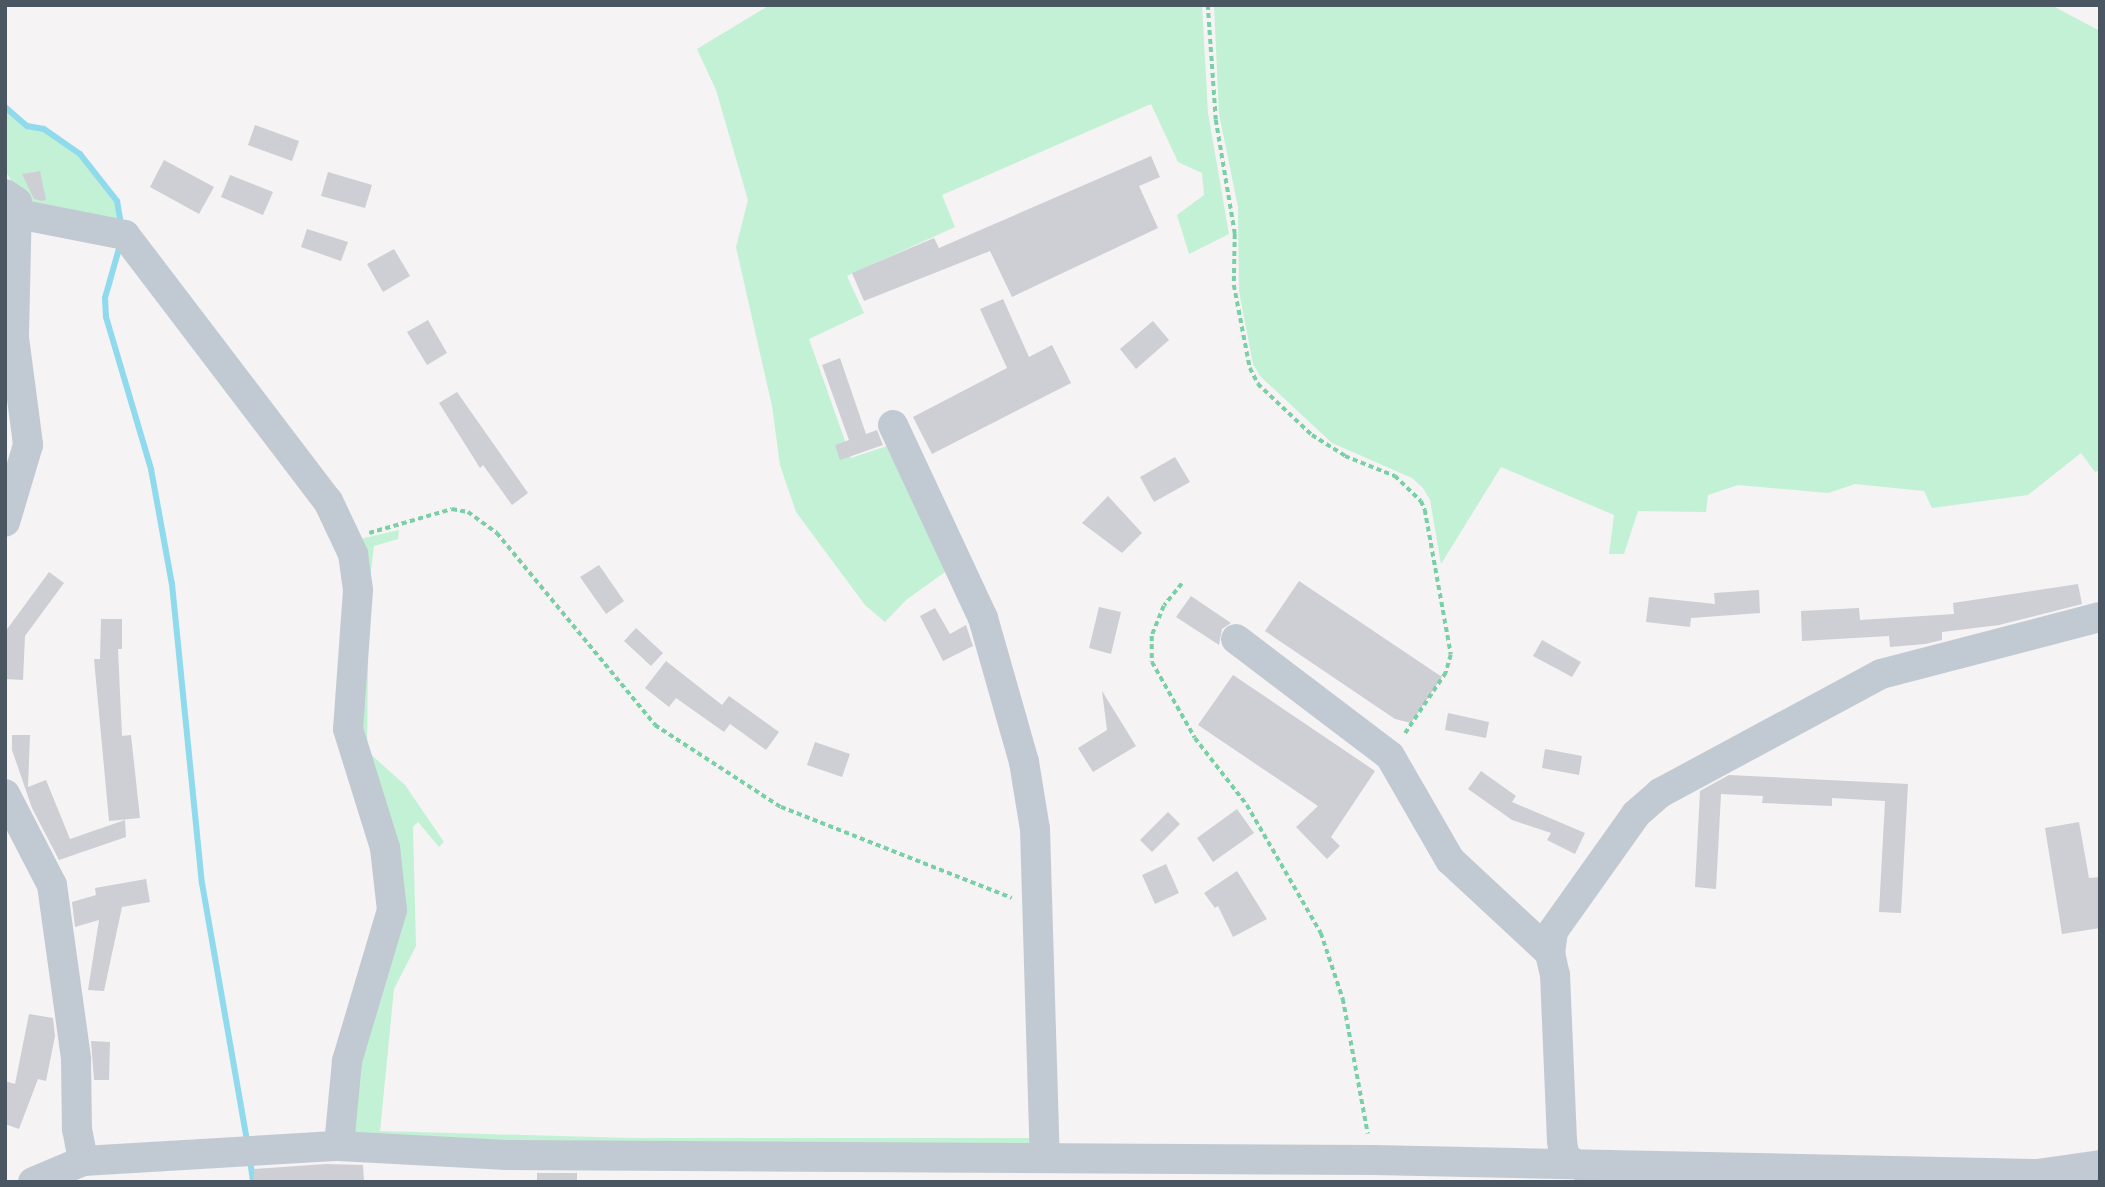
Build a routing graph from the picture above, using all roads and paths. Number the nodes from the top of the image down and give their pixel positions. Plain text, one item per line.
1 (1208, 5) edge
2 (11, 197) edge
3 (893, 425) dead end
4 (5, 522) edge
5 (346, 538) junction
6 (1182, 584) dead end
7 (2100, 617) edge
8 (1236, 639) dead end
9 (1390, 756) junction
10 (5, 794) edge
11 (1039, 909) junction
12 (1550, 953) junction
13 (340, 1146) junction
14 (1045, 1157) junction
15 (1373, 1160) junction
16 (83, 1161) junction
17 (1574, 1164) junction
18 (2100, 1165) edge
19 (33, 1182) edge

1 - 9 path
2 - 4 street
2 - 5 street
3 - 11 street
5 - 11 path
5 - 13 street
6 - 15 path
7 - 12 street
8 - 9 street
9 - 12 street
10 - 16 street
11 - 14 street
12 - 17 street
13 - 14 street
13 - 16 street
14 - 15 street
15 - 17 street
16 - 19 street
17 - 18 street

